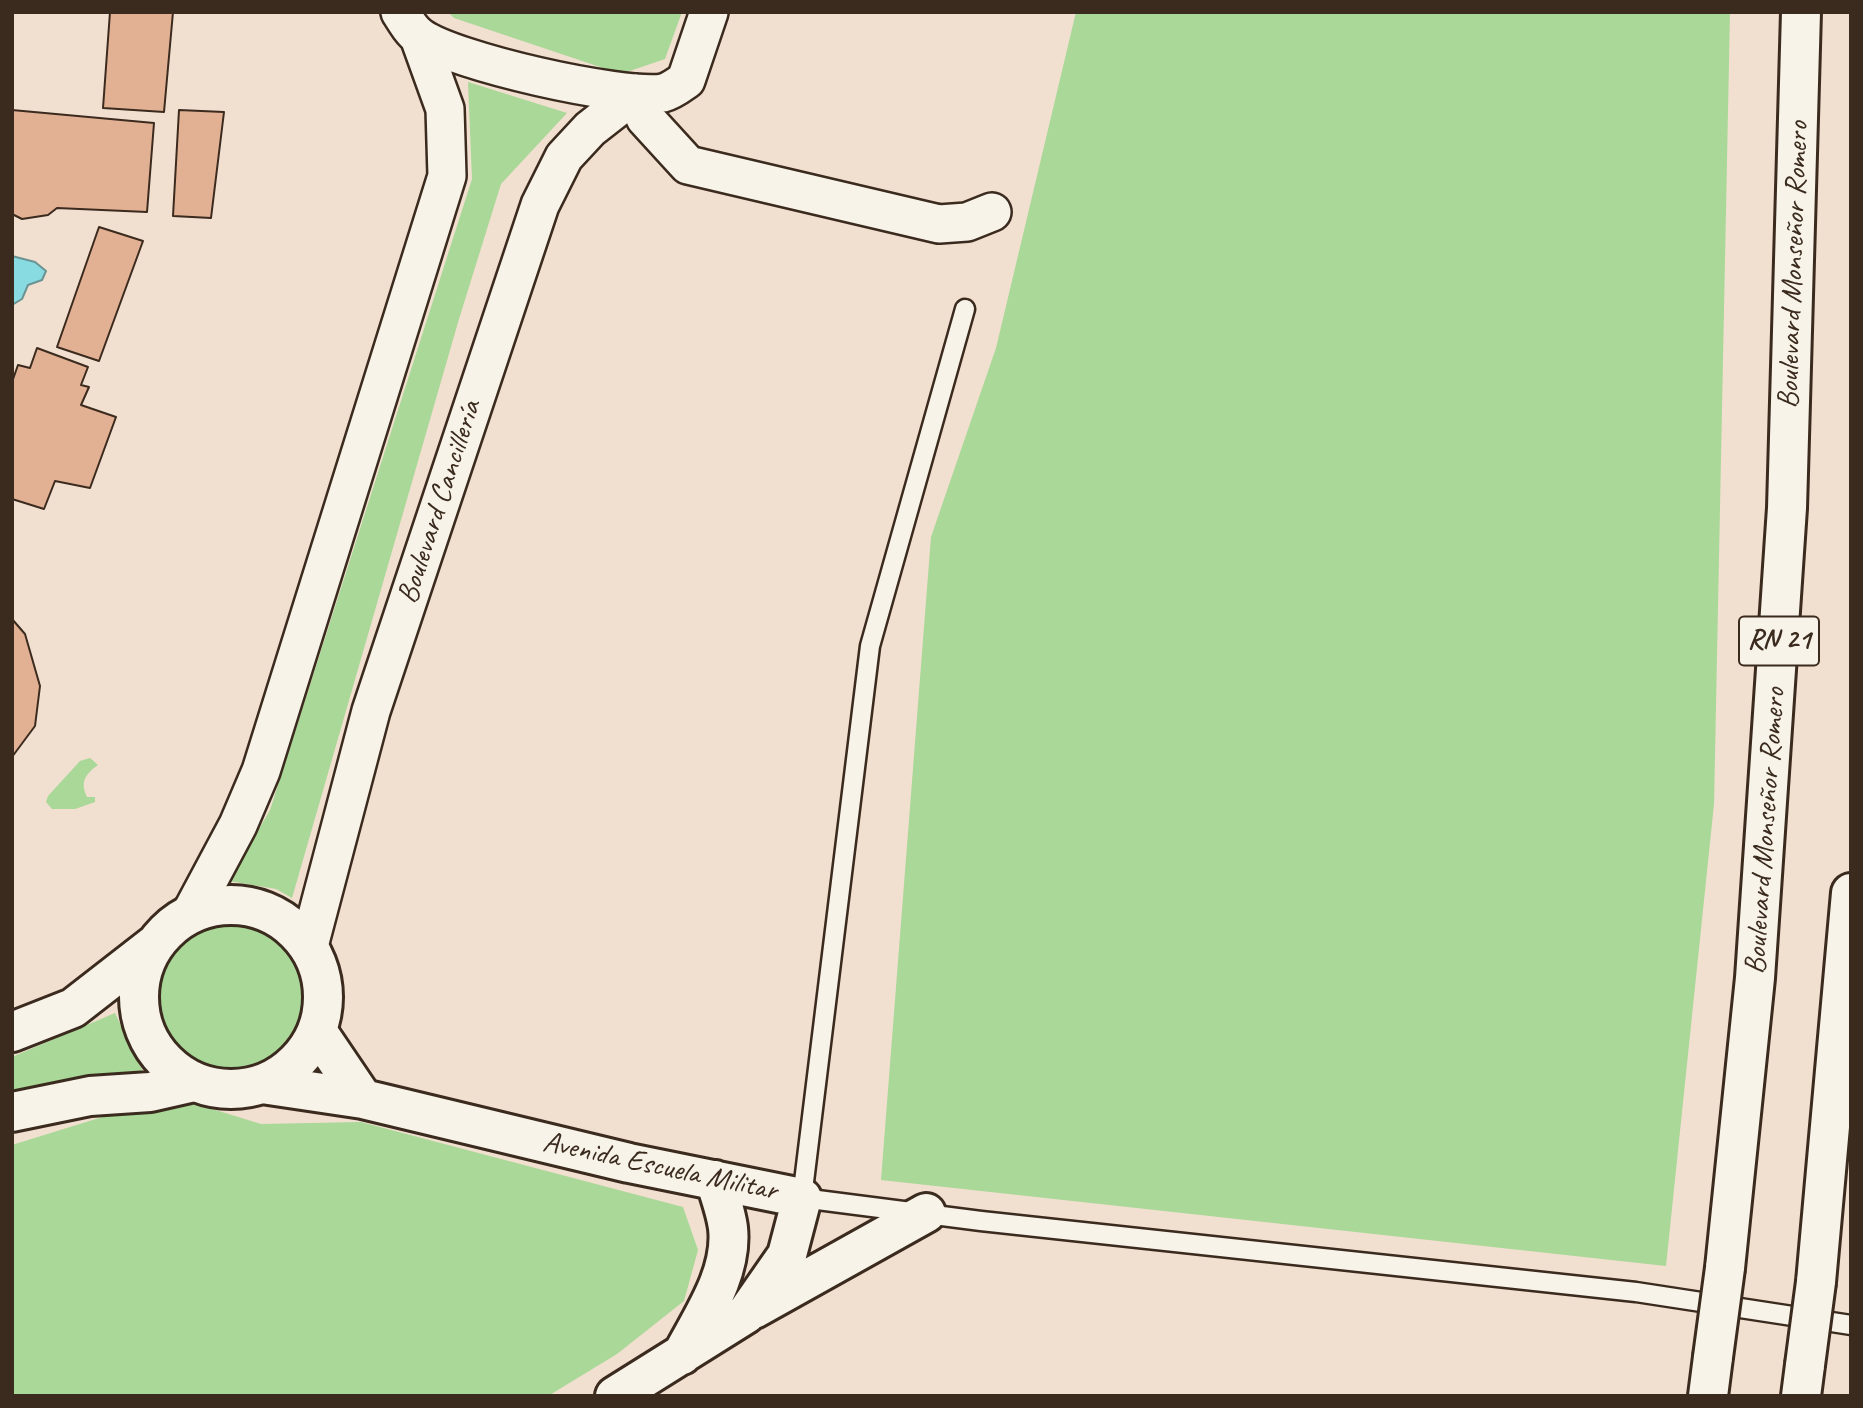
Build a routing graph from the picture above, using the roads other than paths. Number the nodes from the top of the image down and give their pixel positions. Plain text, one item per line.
1 (709, 12) edge
2 (1801, 12) edge
3 (409, 25) edge
4 (636, 93) junction
5 (992, 212) dead end
6 (965, 309) dead end
7 (1851, 893) edge
8 (191, 913) junction
9 (155, 945) junction
10 (309, 946) junction
11 (317, 1031) junction
12 (12, 1032) edge
13 (194, 1082) junction
14 (262, 1084) junction
15 (363, 1099) junction
16 (12, 1112) edge
17 (715, 1180) junction
18 (802, 1198) junction
19 (926, 1213) junction
20 (746, 1314) junction
21 (1851, 1325) edge
22 (680, 1357) junction
23 (1803, 1380) edge
24 (614, 1396) edge
25 (1708, 1396) edge

1 - 4 street
2 - 25 main road, Boulevard Monseñor Romero / RN 21, bridge
3 - 4 street
3 - 8 street
4 - 5 street
4 - 10 street, Boulevard Cancillería
6 - 18 lane
7 - 23 main road, bridge
8 - 9 main road
8 - 10 main road
9 - 12 main road
9 - 13 main road
10 - 11 main road
11 - 14 main road
11 - 15 main road
13 - 14 main road
13 - 16 main road
14 - 15 main road, Avenida Escuela Militar
15 - 17 main road, Avenida Escuela Militar
17 - 18 main road, Avenida Escuela Militar
17 - 22 main road
18 - 19 lane
18 - 20 main road, Avenida Escuela Militar
19 - 20 main road
19 - 21 lane
20 - 22 main road, Avenida Escuela Militar
22 - 24 main road, Avenida Escuela Militar

